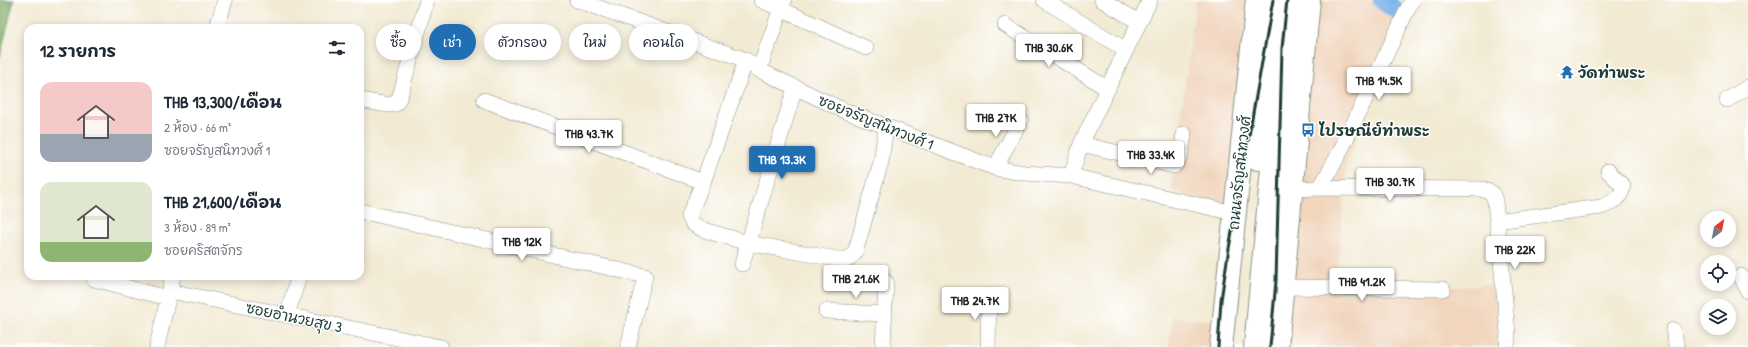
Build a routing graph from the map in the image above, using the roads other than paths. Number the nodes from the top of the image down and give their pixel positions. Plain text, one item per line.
1 (225, 0) edge
2 (427, 0) edge
3 (577, 0) edge
4 (761, 0) edge
5 (1044, 0) edge
6 (1102, 0) edge
7 (1150, 0) edge
8 (1257, 0) edge
9 (1273, 0) edge
10 (1288, 0) edge
11 (1309, 0) edge
12 (1414, 0) edge
13 (782, 4) edge
14 (1139, 22) junction
15 (218, 24) edge
16 (1005, 25) dead end
17 (866, 48) dead end
18 (1126, 50) junction
19 (746, 60) junction
20 (759, 70) junction
21 (1748, 87) edge
22 (795, 88) junction
23 (1108, 89) junction
24 (484, 100) dead end
25 (1727, 100) dead end
26 (364, 101) edge
27 (1021, 120) dead end
28 (886, 127) junction
29 (1184, 134) dead end
30 (1081, 144) junction
31 (996, 168) junction
32 (1608, 171) dead end
33 (1070, 176) junction
34 (703, 182) junction
35 (1320, 188) junction
36 (1292, 189) junction
37 (364, 212) edge
38 (1234, 213) junction
39 (1497, 221) junction
40 (748, 243) junction
41 (742, 264) dead end
42 (1741, 276) dead end
43 (99, 280) edge
44 (173, 280) edge
45 (298, 280) edge
46 (886, 282) dead end
47 (1283, 287) junction
48 (1443, 289) dead end
49 (1748, 291) edge
50 (169, 294) junction
51 (989, 296) dead end
52 (826, 311) dead end
53 (883, 314) junction
54 (287, 315) junction
55 (1673, 330) dead end
56 (157, 347) edge
57 (441, 347) edge
58 (628, 347) edge
59 (883, 347) edge
60 (988, 347) edge
61 (1221, 347) edge
62 (1240, 347) edge
63 (1255, 347) edge
64 (1277, 347) edge
65 (1507, 347) edge
66 (1677, 347) edge

1 - 15 street
2 - 26 street
3 - 19 street, ซอยจรัญสนิทวงศ์ 1
4 - 13 street
5 - 18 street
6 - 14 street
7 - 14 street
8 - 38 main road, ถนนจรัญสนิทวงศ์
9 - 62 main road, ถนนจรัญสนิทวงศ์
10 - 63 main road
11 - 36 main road
12 - 35 street
13 - 17 street
13 - 20 street
14 - 18 street
16 - 23 street
18 - 23 street
19 - 20 street, ซอยจรัญสนิทวงศ์ 1
19 - 34 street
20 - 22 street, ซอยจรัญสนิทวงศ์ 1
21 - 25 street
22 - 28 street, ซอยจรัญสนิทวงศ์ 1
22 - 40 street
23 - 30 street
24 - 34 street
27 - 31 street
28 - 31 street, ซอยจรัญสนิทวงศ์ 1
28 - 40 street
29 - 30 street
30 - 33 street
31 - 33 street, ซอยจรัญสนิทวงศ์ 1
32 - 39 street
33 - 38 street, ซอยจรัญสนิทวงศ์ 1
34 - 40 street
35 - 36 street
35 - 39 street
36 - 47 main road
37 - 58 street
38 - 61 main road, ถนนจรัญสนิทวงศ์
39 - 65 street
40 - 41 street
42 - 49 street
43 - 50 street, ซอยอำนวยสุข 3
44 - 50 street
45 - 54 street
46 - 53 street
47 - 48 street
47 - 64 main road
50 - 54 street, ซอยอำนวยสุข 3
50 - 56 street
51 - 60 street
52 - 53 street
53 - 59 street
54 - 57 street, ซอยอำนวยสุข 3
55 - 66 street

